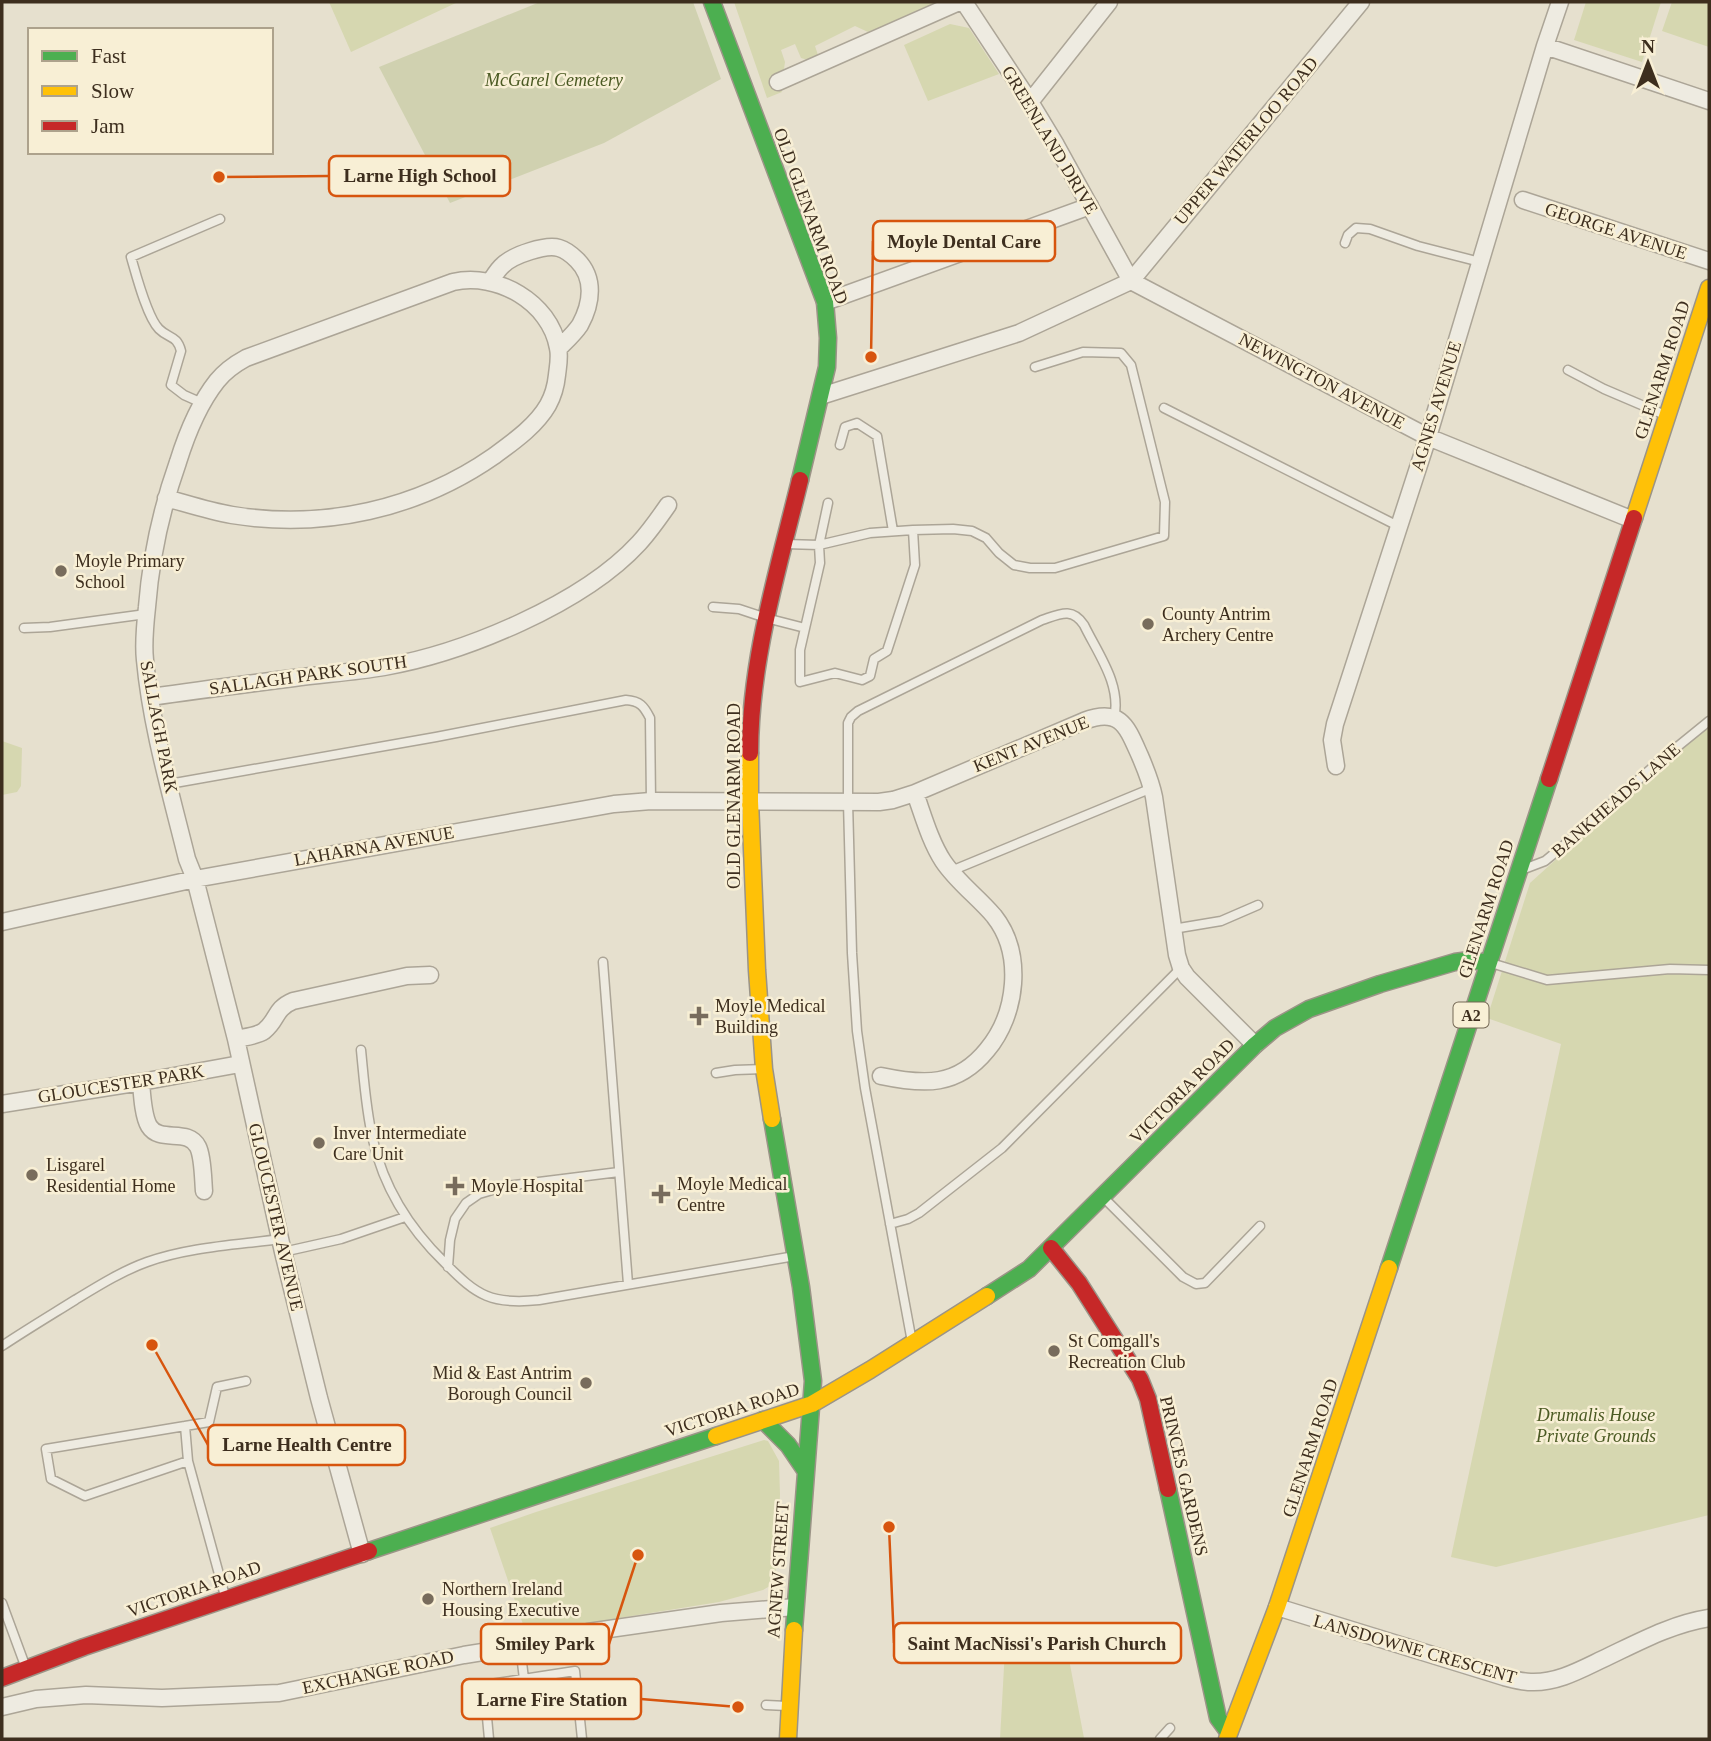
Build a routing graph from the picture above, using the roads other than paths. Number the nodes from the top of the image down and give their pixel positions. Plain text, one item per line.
1 (712, 2) edge
2 (959, 2) edge
3 (964, 2) edge
4 (1109, 2) edge
5 (1361, 2) edge
6 (1560, 2) edge
7 (1545, 46) junction
8 (778, 82) dead end
9 (1709, 101) edge
10 (1030, 102) junction
11 (1523, 200) dead end
12 (1090, 206) junction
13 (220, 219) dead end
14 (1345, 243) dead end
15 (1709, 261) edge
16 (1480, 262) junction
17 (1131, 281) junction
18 (490, 282) junction
19 (1709, 288) edge
20 (825, 302) junction
21 (558, 349) junction
22 (1035, 367) dead end
23 (1568, 370) dead end
24 (821, 396) junction
25 (202, 403) junction
26 (1164, 408) dead end
27 (1667, 416) junction
28 (1428, 437) junction
29 (840, 446) dead end
30 (166, 498) junction
31 (828, 503) dead end
32 (668, 505) dead end
33 (1633, 520) junction
34 (1398, 526) junction
35 (913, 530) junction
36 (893, 531) junction
37 (785, 544) junction
38 (819, 545) junction
39 (713, 607) dead end
40 (146, 614) junction
41 (766, 618) junction
42 (24, 628) dead end
43 (805, 628) junction
44 (151, 697) junction
45 (1114, 719) junction
46 (1709, 721) edge
47 (1336, 766) dead end
48 (169, 784) junction
49 (1152, 788) junction
50 (915, 793) junction
51 (650, 801) junction
52 (750, 801) junction
53 (848, 802) junction
54 (1518, 870) junction
55 (951, 871) junction
56 (195, 879) junction
57 (1258, 905) dead end
58 (2, 922) edge
59 (1173, 929) junction
60 (603, 961) dead end
61 (1488, 963) junction
62 (1181, 968) junction
63 (1709, 970) edge
64 (430, 975) dead end
65 (236, 1039) junction
66 (1255, 1045) junction
67 (360, 1050) dead end
68 (240, 1064) junction
69 (764, 1069) junction
70 (716, 1073) dead end
71 (881, 1076) dead end
72 (141, 1082) junction
73 (2, 1104) edge
74 (620, 1172) junction
75 (204, 1191) dead end
76 (1102, 1196) junction
77 (405, 1217) junction
78 (890, 1224) junction
79 (1260, 1226) dead end
80 (282, 1246) junction
81 (1051, 1248) junction
82 (795, 1256) junction
83 (448, 1267) junction
84 (628, 1284) junction
85 (912, 1343) junction
86 (2, 1346) edge
87 (246, 1381) dead end
88 (812, 1404) junction
89 (763, 1420) junction
90 (185, 1426) junction
91 (188, 1461) junction
92 (805, 1470) junction
93 (362, 1554) junction
94 (226, 1598) junction
95 (2, 1603) edge
96 (795, 1607) junction
97 (1277, 1607) junction
98 (1709, 1618) edge
99 (520, 1646) junction
100 (26, 1668) junction
101 (2, 1678) edge
102 (524, 1679) junction
103 (766, 1705) dead end
104 (789, 1706) junction
105 (2, 1707) edge
106 (1170, 1728) dead end
107 (1228, 1736) edge
108 (489, 1739) edge
109 (582, 1739) edge
110 (788, 1739) edge
111 (1160, 1739) edge

1 - 20 street, OLD GLENARM ROAD
2 - 8 street
3 - 10 street, GREENLAND DRIVE
4 - 10 street
5 - 17 street, UPPER WATERLOO ROAD
6 - 7 street, AGNES AVENUE
7 - 9 street
7 - 16 street, AGNES AVENUE
10 - 12 street, GREENLAND DRIVE
11 - 15 street, GEORGE AVENUE
12 - 17 street, GREENLAND DRIVE
12 - 20 street
13 - 25 lane
14 - 16 lane
16 - 28 street, AGNES AVENUE
17 - 24 street
17 - 28 street, NEWINGTON AVENUE
18 - 21 street
18 - 21 street
18 - 25 street, SALLAGH PARK
19 - 27 street, GLENARM ROAD / A2
20 - 24 street, OLD GLENARM ROAD
21 - 30 street
22 - 35 lane
23 - 27 lane
24 - 37 street, OLD GLENARM ROAD
25 - 30 street, SALLAGH PARK
26 - 34 lane
27 - 33 street, GLENARM ROAD / A2
28 - 33 street, NEWINGTON AVENUE
28 - 34 street, AGNES AVENUE
29 - 36 lane
30 - 40 street, SALLAGH PARK
31 - 38 lane
32 - 44 street, SALLAGH PARK SOUTH
33 - 54 street, GLENARM ROAD / A2
34 - 47 street, AGNES AVENUE
35 - 36 lane
35 - 43 lane
36 - 38 lane
37 - 38 lane
37 - 41 street, OLD GLENARM ROAD
38 - 43 lane
39 - 41 lane
40 - 42 lane
40 - 44 street, SALLAGH PARK
41 - 43 lane
41 - 52 street, OLD GLENARM ROAD
44 - 48 street, SALLAGH PARK
45 - 49 street, KENT AVENUE
45 - 50 street, KENT AVENUE
45 - 53 lane
46 - 54 lane, BANKHEADS LANE
48 - 51 lane
48 - 56 street, SALLAGH PARK
49 - 55 lane
49 - 59 street, KENT AVENUE
50 - 53 street, KENT AVENUE
50 - 55 street
51 - 52 street, LAHARNA AVENUE
51 - 56 street, LAHARNA AVENUE
52 - 53 street, KENT AVENUE
52 - 69 street, OLD GLENARM ROAD
53 - 78 lane
54 - 61 street, GLENARM ROAD / A2
55 - 71 street
56 - 58 street, LAHARNA AVENUE
56 - 65 street, GLOUCESTER AVENUE
57 - 59 lane
59 - 62 street, KENT AVENUE
60 - 74 lane
61 - 63 lane
61 - 66 street, VICTORIA ROAD
61 - 97 street, GLENARM ROAD / A2
62 - 66 street, KENT AVENUE
62 - 78 lane
64 - 65 street
65 - 68 street, GLOUCESTER AVENUE
66 - 76 street, VICTORIA ROAD
67 - 77 lane
68 - 72 street, GLOUCESTER PARK
68 - 80 street, GLOUCESTER AVENUE
69 - 70 lane
69 - 82 street, OLD GLENARM ROAD
72 - 73 street, GLOUCESTER PARK
72 - 75 street
74 - 83 lane
74 - 84 lane
76 - 79 lane
76 - 81 street, VICTORIA ROAD
77 - 80 lane
77 - 83 lane
78 - 85 lane
80 - 86 lane
80 - 93 street, GLOUCESTER AVENUE
81 - 85 street, VICTORIA ROAD
81 - 107 street, PRINCES GARDENS
82 - 84 lane
82 - 88 street, OLD GLENARM ROAD
83 - 84 lane
85 - 88 street, VICTORIA ROAD
87 - 90 lane
88 - 89 street, VICTORIA ROAD
88 - 92 street, AGNEW STREET
89 - 92 street
89 - 93 street, VICTORIA ROAD
90 - 91 lane
90 - 91 lane
91 - 94 lane
92 - 96 street, AGNEW STREET
93 - 94 street, VICTORIA ROAD
94 - 100 street, VICTORIA ROAD
95 - 100 lane
96 - 99 street, EXCHANGE ROAD
96 - 104 street, AGNEW STREET
97 - 98 street, LANSDOWNE CRESCENT
97 - 107 street, GLENARM ROAD / A2
99 - 102 lane
99 - 105 street, EXCHANGE ROAD
100 - 101 street, VICTORIA ROAD
102 - 108 lane
102 - 109 lane
103 - 104 lane
104 - 110 street, AGNEW STREET
106 - 111 lane

